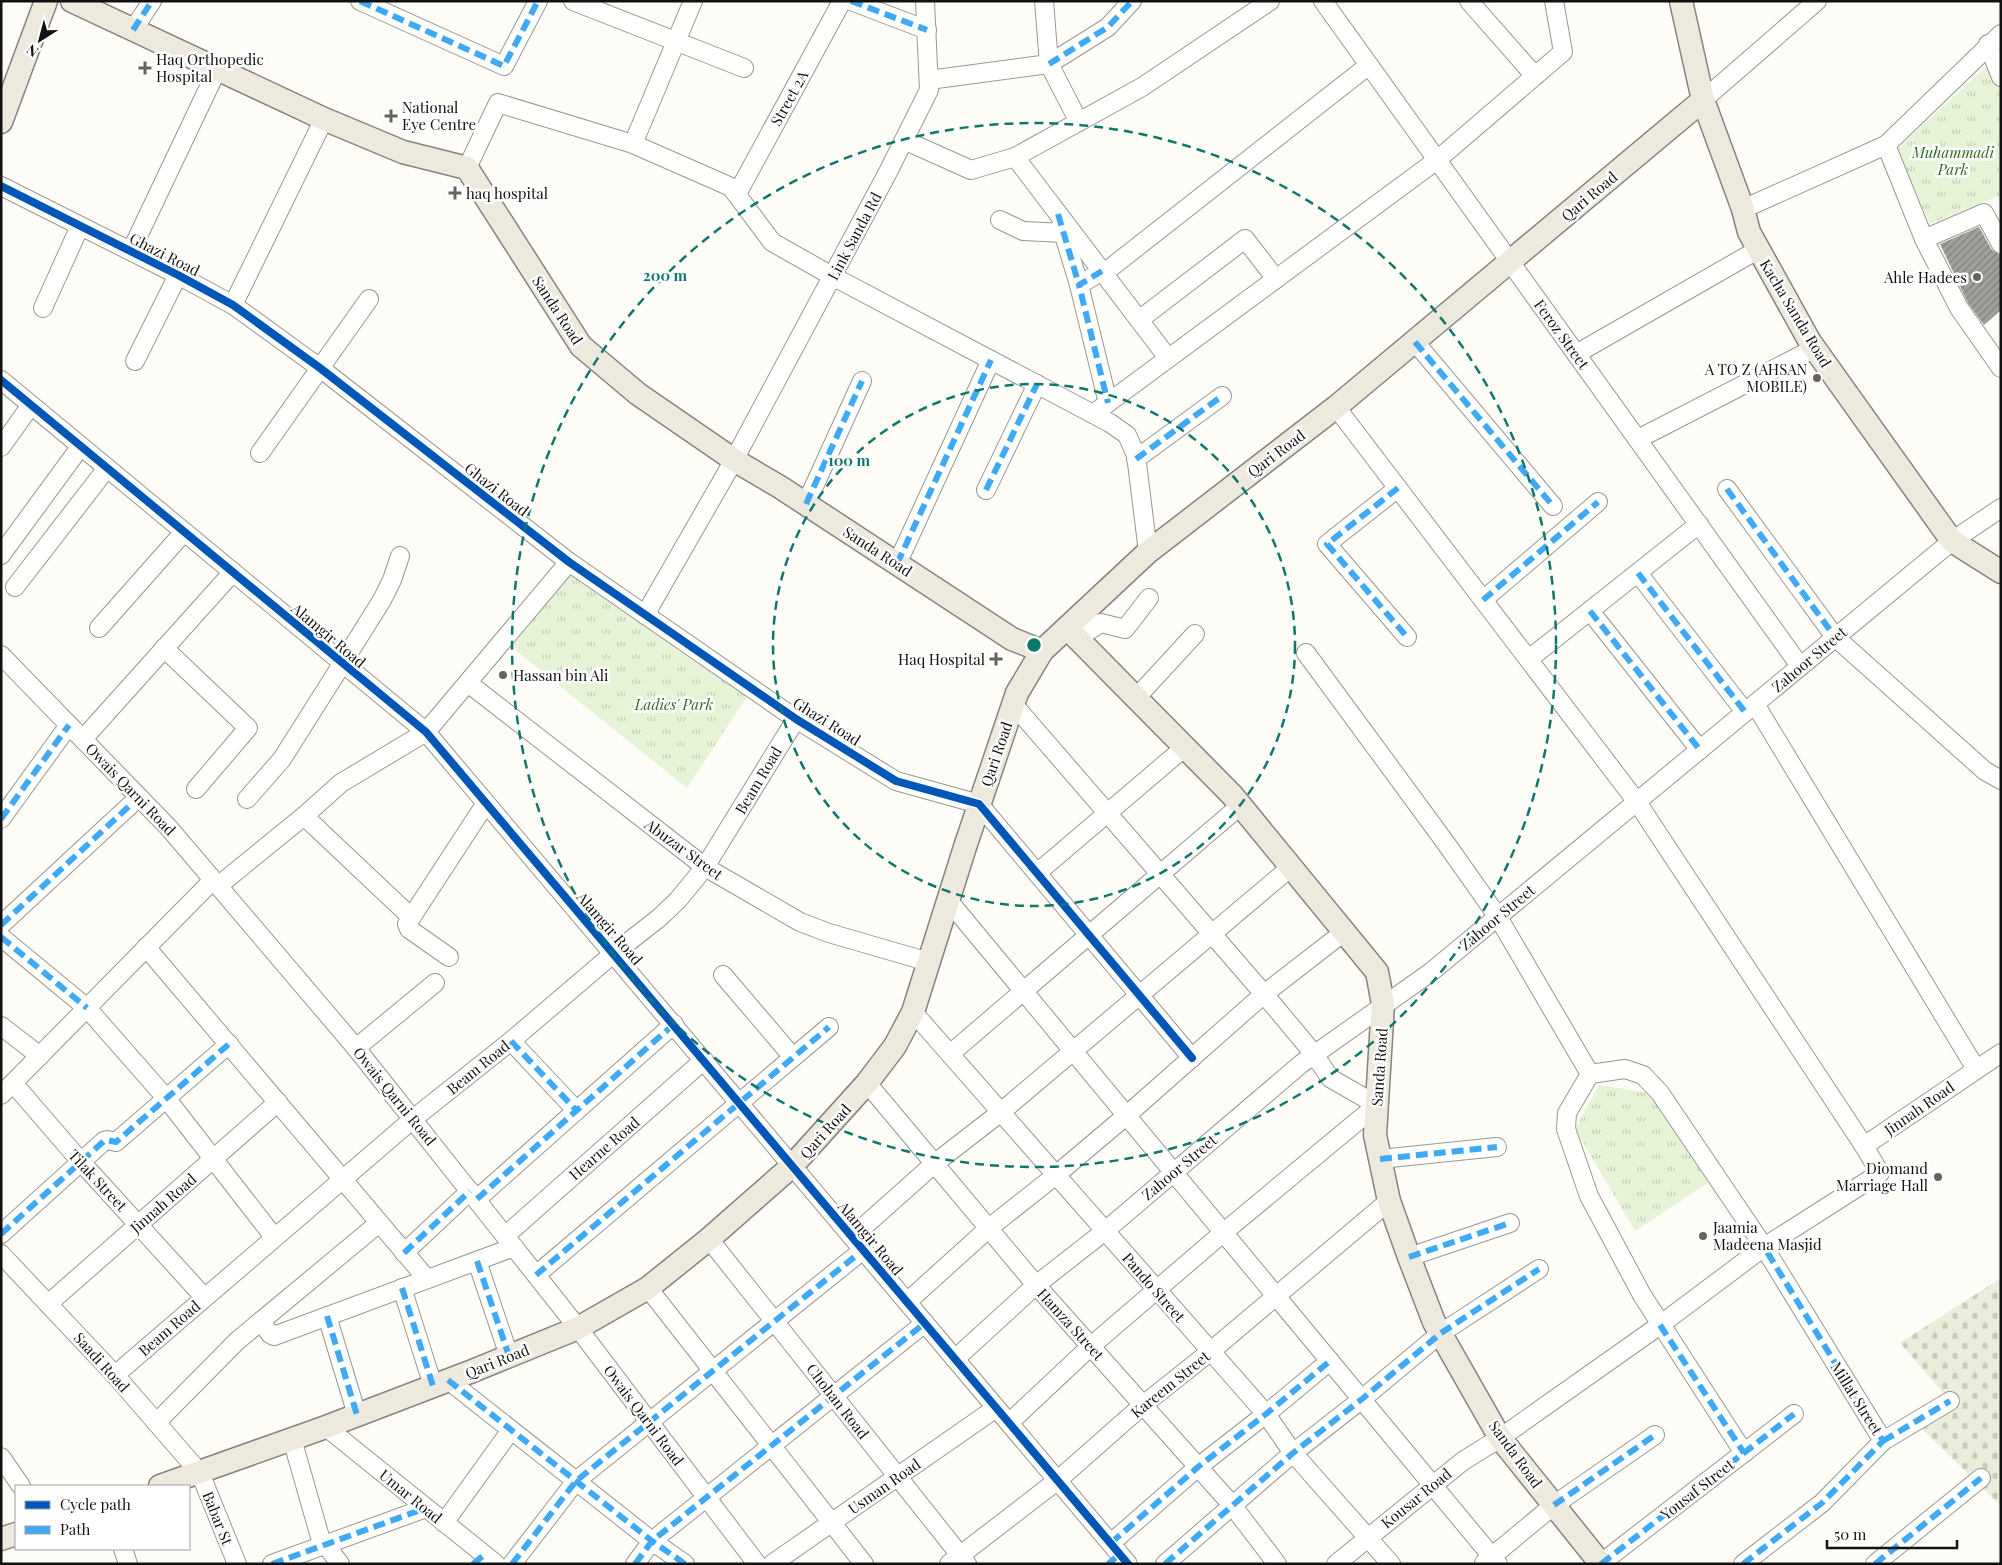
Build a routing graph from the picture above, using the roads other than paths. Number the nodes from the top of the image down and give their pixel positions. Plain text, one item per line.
1 (46, 1) edge
2 (152, 1) edge
3 (360, 1) edge
4 (538, 1) edge
5 (573, 1) edge
6 (693, 1) edge
7 (842, 1) edge
8 (851, 1) edge
9 (925, 1) edge
10 (1044, 1) edge
11 (1132, 1) edge
12 (1270, 1) edge
13 (1323, 1) edge
14 (1468, 1) edge
15 (1554, 1) edge
16 (1681, 1) edge
17 (1817, 1) edge
18 (75, 2) edge
19 (132, 30) junction
20 (926, 30) junction
21 (1995, 39) edge
22 (676, 42) junction
23 (1049, 64) junction
24 (1369, 65) junction
25 (744, 68) dead end
26 (217, 70) junction
27 (1535, 76) junction
28 (2001, 77) edge
29 (929, 80) junction
30 (1703, 100) junction
31 (324, 119) junction
32 (1, 122) edge
33 (1079, 122) junction
34 (904, 140) junction
35 (633, 144) junction
36 (1886, 145) junction
37 (1014, 157) junction
38 (1437, 160) junction
39 (467, 168) junction
40 (1, 186) edge
41 (737, 194) junction
42 (1743, 209) junction
43 (1058, 214) junction
44 (1000, 220) dead end
45 (80, 226) junction
46 (1064, 233) junction
47 (1924, 239) junction
48 (2001, 244) edge
49 (1759, 249) junction
50 (131, 251) junction
51 (1510, 262) junction
52 (1103, 272) junction
53 (178, 275) junction
54 (832, 276) junction
55 (1276, 279) junction
56 (1079, 285) junction
57 (368, 299) dead end
58 (233, 305) junction
59 (43, 308) dead end
60 (1140, 320) junction
61 (1415, 342) junction
62 (1815, 348) junction
63 (1576, 354) junction
64 (1168, 358) junction
65 (991, 360) junction
66 (135, 361) dead end
67 (320, 368) junction
68 (2001, 368) edge
69 (1, 380) edge
70 (862, 381) dead end
71 (1037, 384) junction
72 (1222, 396) dead end
73 (1108, 403) junction
74 (31, 405) junction
75 (1336, 407) junction
76 (1094, 414) junction
77 (1638, 439) junction
78 (80, 446) junction
79 (1, 447) edge
80 (260, 453) dead end
81 (1136, 459) junction
82 (734, 460) junction
83 (107, 468) junction
84 (1398, 488) junction
85 (1727, 489) dead end
86 (986, 490) dead end
87 (1598, 502) dead end
88 (806, 504) junction
89 (1552, 506) dead end
90 (2001, 508) edge
91 (1699, 524) junction
92 (184, 532) junction
93 (1952, 541) junction
94 (1148, 552) junction
95 (1, 555) edge
96 (400, 556) dead end
97 (569, 562) junction
98 (897, 564) junction
99 (233, 572) junction
100 (2001, 572) edge
101 (1638, 573) junction
102 (15, 587) dead end
103 (1149, 598) dead end
104 (1483, 600) junction
105 (1590, 611) junction
106 (645, 615) junction
107 (99, 628) dead end
108 (1072, 633) junction
109 (1195, 634) dead end
110 (1406, 637) dead end
111 (1835, 637) junction
112 (164, 648) junction
113 (1042, 651) junction
114 (1306, 654) dead end
115 (1, 655) edge
116 (1528, 659) junction
117 (342, 664) junction
118 (1800, 666) junction
119 (468, 683) junction
120 (1136, 698) junction
121 (1014, 704) junction
122 (1750, 708) junction
123 (796, 719) junction
124 (69, 725) junction
125 (426, 732) junction
126 (83, 739) junction
127 (1184, 747) junction
128 (1700, 750) junction
129 (2001, 780) edge
130 (196, 789) dead end
131 (139, 797) junction
132 (247, 799) dead end
133 (1637, 802) junction
134 (486, 803) junction
135 (980, 804) junction
136 (1241, 805) junction
137 (1107, 813) junction
138 (304, 816) junction
139 (1, 819) edge
140 (1291, 867) junction
141 (705, 868) junction
142 (1037, 873) junction
143 (1160, 874) junction
144 (215, 883) junction
145 (948, 900) junction
146 (410, 917) junction
147 (1498, 917) junction
148 (1, 925) edge
149 (1344, 932) junction
150 (1089, 934) junction
151 (1212, 934) junction
152 (1, 937) edge
153 (146, 947) junction
154 (613, 954) junction
155 (449, 957) dead end
156 (929, 962) junction
157 (723, 975) dead end
158 (436, 983) dead end
159 (1023, 991) junction
160 (1264, 994) junction
161 (1140, 995) junction
162 (1383, 1004) junction
163 (87, 1008) junction
164 (913, 1012) junction
165 (674, 1024) junction
166 (1, 1026) edge
167 (828, 1026) dead end
168 (511, 1040) junction
169 (229, 1044) junction
170 (356, 1048) junction
171 (1073, 1051) junction
172 (2001, 1053) edge
173 (950, 1054) junction
174 (1314, 1054) junction
175 (40, 1056) junction
176 (792, 1056) junction
177 (1192, 1058) junction
178 (704, 1060) junction
179 (1976, 1069) junction
180 (1590, 1074) junction
181 (867, 1083) junction
182 (7, 1089) edge
183 (166, 1098) junction
184 (278, 1102) junction
185 (739, 1102) junction
186 (1377, 1105) junction
187 (576, 1110) junction
188 (1001, 1112) junction
189 (1127, 1115) junction
190 (413, 1119) junction
191 (1864, 1146) junction
192 (1497, 1147) dead end
193 (214, 1159) junction
194 (1380, 1159) junction
195 (82, 1163) junction
196 (934, 1164) junction
197 (792, 1166) junction
198 (1174, 1172) junction
199 (1056, 1175) junction
200 (343, 1178) junction
201 (473, 1195) junction
202 (1388, 1201) junction
203 (378, 1223) junction
204 (1510, 1223) dead end
205 (139, 1224) junction
206 (989, 1228) junction
207 (1104, 1231) junction
208 (1224, 1232) junction
209 (1, 1234) edge
210 (274, 1237) junction
211 (709, 1239) junction
212 (510, 1241) junction
213 (858, 1243) junction
214 (1764, 1247) junction
215 (404, 1253) junction
216 (1, 1254) edge
217 (1409, 1257) junction
218 (477, 1261) junction
219 (1539, 1269) dead end
220 (536, 1275) junction
221 (428, 1279) junction
222 (1036, 1285) junction
223 (402, 1288) junction
224 (648, 1288) junction
225 (1157, 1290) junction
226 (1276, 1296) junction
227 (204, 1297) junction
228 (907, 1302) junction
229 (48, 1304) junction
230 (327, 1316) junction
231 (261, 1321) junction
232 (775, 1321) junction
233 (925, 1323) junction
234 (1660, 1325) junction
235 (578, 1328) junction
236 (1441, 1333) junction
237 (1090, 1346) junction
238 (1211, 1351) junction
239 (509, 1356) junction
240 (955, 1359) junction
241 (1330, 1361) junction
242 (713, 1371) junction
243 (115, 1375) junction
244 (440, 1383) junction
245 (834, 1395) junction
246 (1362, 1399) junction
247 (1950, 1401) dead end
248 (1143, 1405) junction
249 (996, 1408) junction
250 (1266, 1414) junction
251 (1794, 1414) dead end
252 (357, 1415) junction
253 (649, 1422) junction
254 (156, 1423) junction
255 (1009, 1423) junction
256 (326, 1428) junction
257 (511, 1430) junction
258 (1655, 1436) dead end
259 (1500, 1438) junction
260 (292, 1439) junction
261 (1883, 1441) junction
262 (771, 1445) junction
263 (1293, 1453) junction
264 (1744, 1453) junction
265 (1, 1457) edge
266 (1198, 1467) junction
267 (200, 1473) junction
268 (898, 1476) junction
269 (1981, 1478) dead end
270 (1058, 1480) junction
271 (576, 1481) junction
272 (20, 1485) edge
273 (163, 1485) edge
274 (1433, 1486) junction
275 (706, 1498) junction
276 (1232, 1505) junction
277 (1554, 1505) junction
278 (426, 1508) junction
279 (832, 1522) junction
280 (444, 1523) junction
281 (15, 1534) edge
282 (1368, 1537) junction
283 (1, 1539) edge
284 (652, 1541) junction
285 (325, 1544) junction
286 (122, 1550) edge
287 (1117, 1556) edge
288 (484, 1561) edge
289 (959, 1561) edge
290 (1491, 1561) edge
291 (128, 1564) edge
292 (237, 1564) edge
293 (272, 1564) edge
294 (340, 1564) edge
295 (512, 1564) edge
296 (635, 1564) edge
297 (685, 1564) edge
298 (757, 1564) edge
299 (772, 1564) edge
300 (864, 1564) edge
301 (1165, 1564) edge
302 (1277, 1564) edge
303 (1336, 1564) edge
304 (1391, 1564) edge
305 (1601, 1564) edge
306 (1743, 1564) edge
307 (1875, 1564) edge

1 - 32 main road
2 - 19 street
3 - 4 street
5 - 22 street
6 - 22 street
7 - 41 street, Street 2A
8 - 20 street
9 - 20 street, Link Sanda Rd
10 - 23 street
11 - 23 street
12 - 33 street
13 - 24 street, Feroz Street
14 - 27 street
15 - 27 street
16 - 30 main road, Kacha Sanda Road
17 - 30 street, Qari Road
18 - 19 main road
19 - 26 main road
20 - 29 street, Link Sanda Rd
21 - 28 street
21 - 36 street
22 - 25 street
22 - 35 street
23 - 29 street
23 - 33 street
24 - 38 street, Feroz Street
24 - 52 street
26 - 31 main road
26 - 50 street
27 - 38 street
29 - 34 street, Link Sanda Rd
30 - 42 main road, Kacha Sanda Road
30 - 51 main road, Qari Road
31 - 39 main road
31 - 58 street
33 - 37 street
34 - 37 street
34 - 54 street, Link Sanda Rd
35 - 39 street
35 - 41 street
36 - 42 street
36 - 47 street
37 - 43 street
38 - 51 street, Feroz Street
38 - 55 street
39 - 82 main road, Sanda Road
40 - 45 street, Ghazi Road
41 - 54 street
42 - 49 main road, Kacha Sanda Road
43 - 46 street
43 - 52 street
44 - 46 street
45 - 50 street, Ghazi Road
45 - 59 street
46 - 56 street
47 - 48 street
47 - 68 street
49 - 62 main road, Kacha Sanda Road
49 - 63 street
50 - 53 street, Ghazi Road
51 - 61 main road, Qari Road
51 - 63 street, Feroz Street
52 - 56 street
52 - 60 street
53 - 58 street, Ghazi Road
53 - 66 street
54 - 65 street
54 - 82 street, Link Sanda Rd
55 - 60 street
55 - 64 street
56 - 73 street
57 - 67 street
58 - 67 street, Ghazi Road
60 - 64 street
61 - 75 main road, Qari Road
61 - 89 street
62 - 77 street
62 - 93 main road, Kacha Sanda Road
63 - 77 street, Feroz Street
64 - 73 street
65 - 71 street
65 - 98 street
67 - 80 street
67 - 97 street, Ghazi Road
69 - 74 street, Alamgir Road
70 - 88 street
71 - 76 street
71 - 86 street
72 - 81 street
73 - 76 street
74 - 78 street, Alamgir Road
74 - 79 street
75 - 84 street
75 - 94 main road, Qari Road
76 - 81 street
77 - 91 street, Feroz Street
78 - 83 street, Alamgir Road
78 - 95 street
81 - 94 street
82 - 88 main road, Sanda Road
82 - 106 street, Link Sanda Rd
83 - 92 street, Alamgir Road
83 - 102 street
84 - 104 street
84 - 110 street
85 - 111 street
87 - 104 street
88 - 98 main road, Sanda Road
90 - 93 street, Zahoor Street
91 - 101 street
91 - 118 street, Feroz Street
92 - 99 street, Alamgir Road
92 - 107 street
93 - 100 main road, Kacha Sanda Road
93 - 111 street, Zahoor Street
94 - 108 main road, Qari Road
96 - 117 street
97 - 106 street, Ghazi Road
97 - 119 street
98 - 113 main road, Sanda Road
99 - 112 street
99 - 117 street, Alamgir Road
101 - 105 street
101 - 122 street
103 - 108 street
104 - 116 street
105 - 116 street
105 - 128 street
106 - 123 street, Ghazi Road
108 - 113 main road, Qari Road
108 - 120 main road, Sanda Road
109 - 120 street
111 - 118 street, Zahoor Street
111 - 129 street
112 - 126 street
112 - 130 street
113 - 121 main road, Qari Road
114 - 147 street
115 - 124 street, Owais Qarni Road
116 - 133 street
117 - 125 street, Alamgir Road
117 - 132 street
118 - 122 street, Zahoor Street
119 - 125 street
119 - 141 street, Abuzar Street
120 - 127 main road, Sanda Road
121 - 135 main road, Qari Road
121 - 137 street
122 - 128 street, Zahoor Street
122 - 179 street
123 - 135 street, Ghazi Road
123 - 141 street, Beam Road
124 - 126 street, Owais Qarni Road
124 - 139 street
125 - 134 street, Alamgir Road
125 - 138 street
126 - 131 street, Owais Qarni Road
127 - 136 main road, Sanda Road
127 - 137 street
128 - 133 street, Zahoor Street
131 - 144 street, Owais Qarni Road
131 - 148 street
133 - 147 street, Zahoor Street
133 - 191 street
134 - 146 street
134 - 154 street, Alamgir Road
135 - 142 street
135 - 145 main road, Qari Road
136 - 140 main road, Sanda Road
136 - 143 street
137 - 142 street
137 - 143 street
138 - 144 street
138 - 146 street
140 - 149 main road, Sanda Road
140 - 151 street
141 - 154 street, Beam Road
141 - 156 street, Abuzar Street
142 - 150 street
143 - 150 street
143 - 151 street
144 - 153 street
144 - 170 street, Owais Qarni Road
145 - 156 main road, Qari Road
145 - 159 street
146 - 155 street
147 - 162 street, Zahoor Street
147 - 180 street
149 - 160 street
149 - 162 main road, Sanda Road
150 - 159 street
150 - 161 street
151 - 160 street
151 - 161 street
152 - 163 street
153 - 163 street
153 - 169 street
154 - 165 street, Alamgir Road
154 - 168 street, Beam Road
156 - 164 main road, Qari Road
157 - 176 street
158 - 170 street
159 - 171 street
159 - 173 street
160 - 174 street
160 - 177 street
161 - 171 street
161 - 177 street
162 - 174 street, Zahoor Street
162 - 186 main road, Sanda Road
163 - 175 street
163 - 183 street
164 - 173 street, Pando Street
164 - 181 main road, Qari Road
165 - 178 street, Alamgir Road
165 - 187 street
166 - 175 street
167 - 176 street
168 - 187 street
168 - 190 street, Beam Road
169 - 183 street
169 - 184 street
170 - 190 street, Owais Qarni Road
171 - 188 street
171 - 189 street
172 - 179 street, Jinnah Road
173 - 188 street, Pando Street
174 - 186 street
174 - 198 street, Zahoor Street
175 - 182 street
176 - 185 street
177 - 189 street
178 - 185 street, Alamgir Road
178 - 212 street, Hearne Road
179 - 191 street, Jinnah Road
180 - 214 street, Millat Street
180 - 234 street
181 - 196 street, Hamza Street
181 - 197 main road, Qari Road
182 - 195 street, Tilak Street
183 - 193 street
183 - 195 street
184 - 193 street, Jinnah Road
184 - 200 street
185 - 197 street, Alamgir Road
185 - 220 street
186 - 194 main road, Sanda Road
186 - 208 street
187 - 201 street
188 - 196 street
188 - 199 street, Pando Street
189 - 198 street
189 - 199 street
190 - 200 street, Beam Road
190 - 201 street, Owais Qarni Road
191 - 214 street, Kousar Road
192 - 194 street
193 - 205 street, Jinnah Road
193 - 210 street
194 - 202 main road, Sanda Road
195 - 205 street, Tilak Street
195 - 209 street
196 - 206 street, Hamza Street
196 - 213 street
197 - 211 main road, Qari Road
197 - 213 street, Alamgir Road
198 - 207 street, Zahoor Street
198 - 208 street
199 - 206 street
199 - 207 street, Pando Street
200 - 203 street
200 - 210 street, Beam Road
201 - 212 street, Owais Qarni Road
201 - 215 street
202 - 217 main road, Sanda Road
202 - 226 street, Kareem Street
203 - 215 street
203 - 231 street
204 - 217 street
205 - 227 street, Tilak Street
205 - 229 street, Jinnah Road
206 - 222 street, Hamza Street
206 - 228 street
207 - 222 street, Zahoor Street
207 - 225 street, Pando Street
208 - 225 street
208 - 226 street
210 - 227 street, Beam Road
211 - 224 main road, Qari Road
211 - 232 street, Chohan Road
212 - 218 street
212 - 220 street, Owais Qarni Road
213 - 228 street, Alamgir Road
213 - 232 street
214 - 234 street, Kousar Road
214 - 261 street, Millat Street
215 - 221 street
216 - 229 street, Saadi Road
217 - 236 main road, Sanda Road
218 - 221 street
218 - 239 street
219 - 236 street
220 - 235 street, Owais Qarni Road
221 - 223 street
222 - 237 street, Hamza Street
222 - 240 street, Zahoor Street
223 - 230 street
223 - 244 street
224 - 235 main road, Qari Road
224 - 242 street
225 - 237 street
225 - 238 street, Pando Street
226 - 238 street, Kareem Street
226 - 241 street
227 - 243 street, Beam Road
228 - 233 street, Alamgir Road
229 - 243 street, Saadi Road
230 - 231 street
230 - 252 street
231 - 254 street
232 - 242 street
232 - 245 street, Chohan Road
233 - 240 street, Alamgir Road
233 - 245 street
234 - 259 street, Kousar Road
234 - 264 street
235 - 239 main road, Qari Road
235 - 253 street, Owais Qarni Road
236 - 246 street
236 - 259 main road, Sanda Road
237 - 248 street, Hamza Street
237 - 255 street
238 - 248 street, Kareem Street
238 - 250 street, Pando Street
239 - 244 main road, Qari Road
240 - 249 street, Alamgir Road
241 - 246 street
241 - 250 street
242 - 253 street
242 - 262 street
243 - 254 street, Saadi Road
244 - 252 main road, Qari Road
244 - 257 street
245 - 262 street
245 - 268 street, Chohan Road
246 - 263 street
246 - 274 street
247 - 261 street
248 - 266 street, Hamza Street
248 - 270 street, Kareem Street
249 - 255 street, Alamgir Road
249 - 268 street, Usman Road
250 - 263 street, Pando Street
250 - 266 street
251 - 264 street, Yousaf Street
252 - 256 main road, Qari Road
253 - 271 street
253 - 275 street, Owais Qarni Road
254 - 267 street, Saadi Road
255 - 270 street, Alamgir Road
256 - 260 main road, Qari Road
256 - 278 street, Umar Road
257 - 271 street
257 - 280 street
258 - 277 street
259 - 274 street, Kousar Road
259 - 277 main road, Sanda Road
260 - 267 main road, Qari Road
260 - 285 street
261 - 306 street, Millat Street
262 - 275 street
262 - 279 street
263 - 276 street
263 - 282 street, Pando Street
264 - 305 street, Yousaf Street
265 - 272 street
266 - 276 street, Hamza Street
266 - 287 street
267 - 273 main road, Qari Road
267 - 292 street, Babar St
268 - 279 street, Usman Road
268 - 289 street, Chohan Road
269 - 307 street
270 - 287 street, Alamgir Road
270 - 289 street, Kareem Street
271 - 284 street
271 - 295 street
274 - 282 street, Kousar Road
274 - 290 street
275 - 284 street
275 - 298 street, Owais Qarni Road
276 - 301 street
276 - 302 street, Hamza Street
277 - 290 street
277 - 305 main road, Sanda Road
278 - 280 street, Umar Road
278 - 285 street
279 - 299 street, Usman Road
279 - 300 street
280 - 288 street, Umar Road
281 - 283 main road
282 - 303 street, Kousar Road
282 - 304 street, Pando Street
284 - 296 street
284 - 297 street
285 - 293 street
285 - 294 street
286 - 291 street

